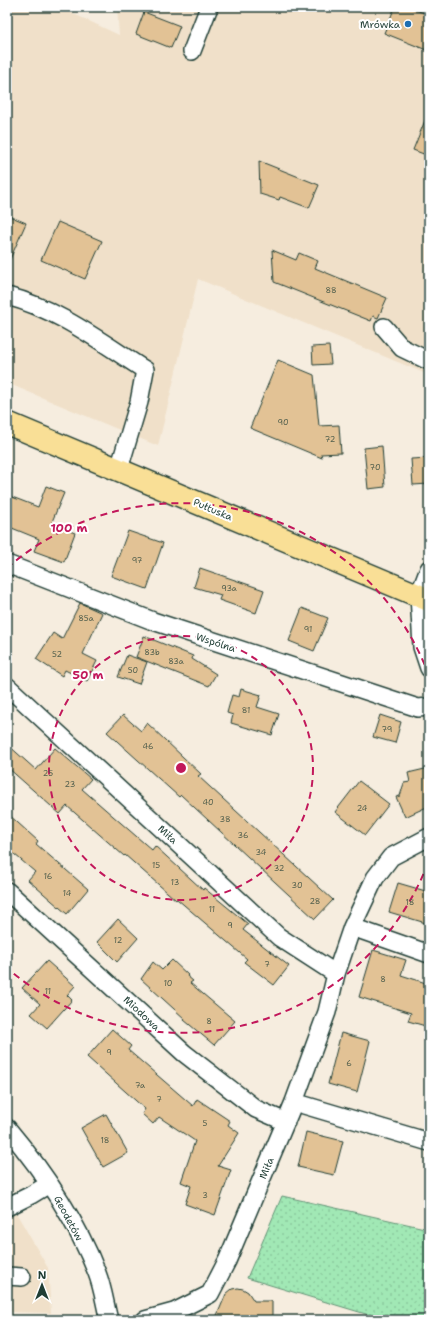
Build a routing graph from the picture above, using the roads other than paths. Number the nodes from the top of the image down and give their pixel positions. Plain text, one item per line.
1 (209, 7) edge
2 (192, 51) dead end
3 (7, 296) edge
4 (384, 327) dead end
5 (429, 361) edge
6 (7, 423) edge
7 (119, 469) junction
8 (7, 564) edge
9 (429, 569) edge
10 (426, 597) edge
11 (429, 668) edge
12 (7, 686) edge
13 (429, 707) edge
14 (429, 837) edge
15 (7, 891) edge
16 (352, 927) junction
17 (429, 954) edge
18 (336, 974) junction
19 (294, 1102) junction
20 (286, 1122) junction
21 (7, 1128) edge
22 (429, 1142) edge
23 (49, 1184) junction
24 (7, 1208) edge
25 (109, 1320) edge
26 (145, 1320) edge

1 - 2 street
3 - 7 street
4 - 5 street
6 - 7 main road, Pułtuska
7 - 10 main road, Pułtuska
8 - 13 street, Wspólna
9 - 10 street
10 - 11 street
12 - 18 street, Miła
14 - 16 street, Miła
15 - 20 street, Miodowa
16 - 17 street
16 - 18 street, Miła
18 - 19 street, Miła
19 - 20 street, Miła
19 - 22 street
20 - 26 street, Miła
21 - 23 street, Geodetów
23 - 24 street
23 - 25 street, Geodetów

